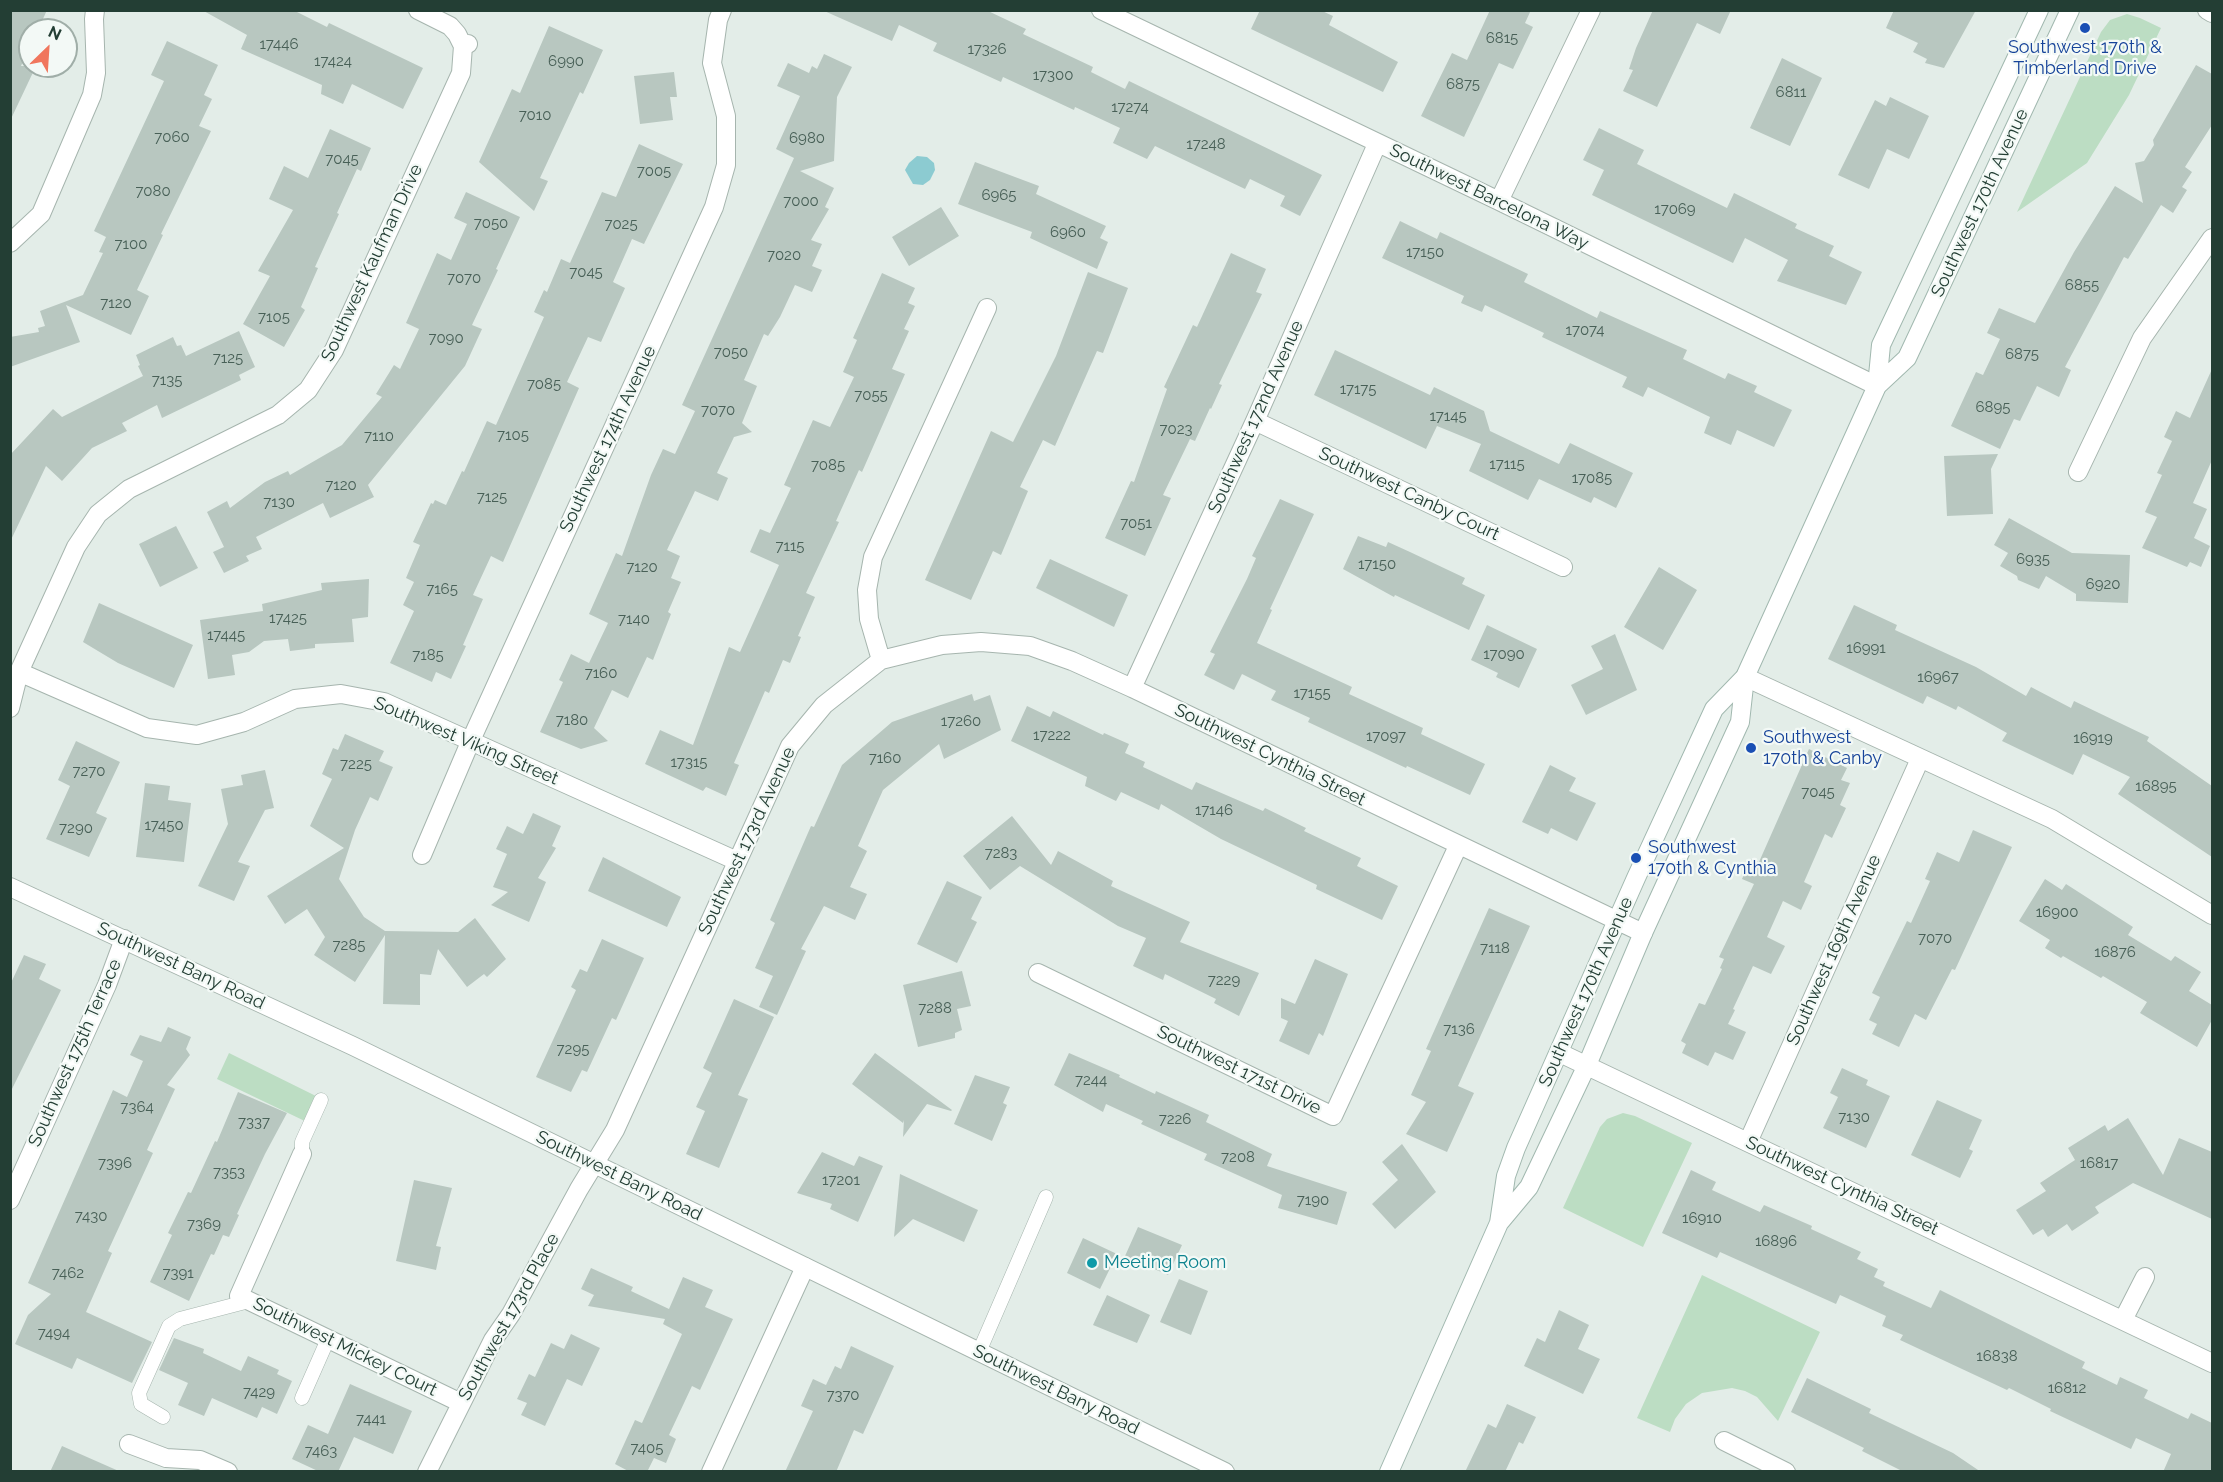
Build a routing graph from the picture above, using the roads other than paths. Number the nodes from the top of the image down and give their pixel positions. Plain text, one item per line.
1 (95, 10) edge
2 (418, 10) edge
3 (722, 10) edge
4 (1101, 10) edge
5 (1591, 10) edge
6 (2038, 10) edge
7 (2070, 10) edge
8 (2207, 10) edge
9 (2212, 13) edge
10 (1377, 144) junction
11 (1499, 201) junction
12 (2212, 238) edge
13 (10, 243) edge
14 (987, 308) dead end
15 (1877, 386) junction
16 (1255, 421) junction
17 (2078, 472) dead end
18 (1563, 567) dead end
19 (881, 660) junction
20 (19, 672) junction
21 (1745, 677) junction
22 (1132, 688) junction
23 (10, 708) edge
24 (471, 740) junction
25 (1920, 759) junction
26 (1458, 846) junction
27 (422, 855) dead end
28 (737, 861) junction
29 (10, 887) edge
30 (2212, 915) edge
31 (1618, 922) junction
32 (1643, 933) junction
33 (124, 939) junction
34 (1038, 973) dead end
35 (1560, 1053) junction
36 (1587, 1065) junction
37 (321, 1100) dead end
38 (1748, 1142) junction
39 (302, 1154) joint
40 (596, 1164) junction
41 (1046, 1197) dead end
42 (10, 1200) edge
43 (1499, 1223) junction
44 (805, 1267) junction
45 (2145, 1277) dead end
46 (249, 1301) junction
47 (2123, 1320) junction
48 (328, 1339) junction
49 (979, 1352) junction
50 (2212, 1363) edge
51 (302, 1398) dead end
52 (461, 1402) junction
53 (163, 1417) dead end
54 (1724, 1441) dead end
55 (129, 1444) dead end
56 (228, 1472) edge
57 (427, 1472) edge
58 (711, 1472) edge
59 (1225, 1472) edge
60 (1389, 1472) edge
61 (1786, 1472) edge

1 - 13 street
2 - 20 street, Southwest Kaufman Drive
3 - 24 street, Southwest 174th Avenue
4 - 10 street, Southwest Barcelona Way
5 - 11 street
6 - 15 street, Southwest 170th Avenue
7 - 15 street, Southwest 170th Avenue
8 - 9 street
10 - 11 street, Southwest Barcelona Way
10 - 16 street, Southwest 172nd Avenue
11 - 15 street, Southwest Barcelona Way
12 - 17 street
14 - 19 street
15 - 21 street, Southwest 170th Avenue
16 - 18 street, Southwest Canby Court
16 - 22 street, Southwest 172nd Avenue
19 - 22 street, Southwest Cynthia Street
19 - 28 street, Southwest 173rd Avenue
20 - 23 street, Southwest Kaufman Drive
20 - 24 street, Southwest Viking Street
21 - 25 street
21 - 31 street, Southwest 170th Avenue
21 - 32 street, Southwest 170th Avenue
22 - 26 street, Southwest Cynthia Street
24 - 27 street, Southwest 174th Avenue
24 - 28 street, Southwest Viking Street
25 - 30 street
25 - 38 street, Southwest 169th Avenue
26 - 31 street, Southwest Cynthia Street
26 - 34 street, Southwest 171st Drive
28 - 40 street, Southwest 173rd Avenue
29 - 33 street, Southwest Bany Road
31 - 32 street, Southwest Cynthia Street
31 - 35 street, Southwest 170th Avenue
32 - 36 street, Southwest 170th Avenue
33 - 40 street, Southwest Bany Road
33 - 42 street, Southwest 175th Terrace
35 - 36 street, Southwest Cynthia Street
35 - 43 street, Southwest 170th Avenue
36 - 38 street, Southwest Cynthia Street
36 - 43 street, Southwest 170th Avenue
37 - 39 lane
38 - 47 street, Southwest Cynthia Street
39 - 46 street, Southwest Mickey Court
40 - 44 street, Southwest Bany Road
40 - 52 street, Southwest 173rd Place
41 - 49 lane
43 - 60 street, Southwest 170th Avenue
44 - 49 street, Southwest Bany Road
44 - 58 street
45 - 47 street
46 - 48 street, Southwest Mickey Court
46 - 53 lane
47 - 50 street, Southwest Cynthia Street
48 - 51 lane
48 - 52 street, Southwest Mickey Court
49 - 59 street, Southwest Bany Road
52 - 57 street, Southwest 173rd Place
54 - 61 street
55 - 56 street

